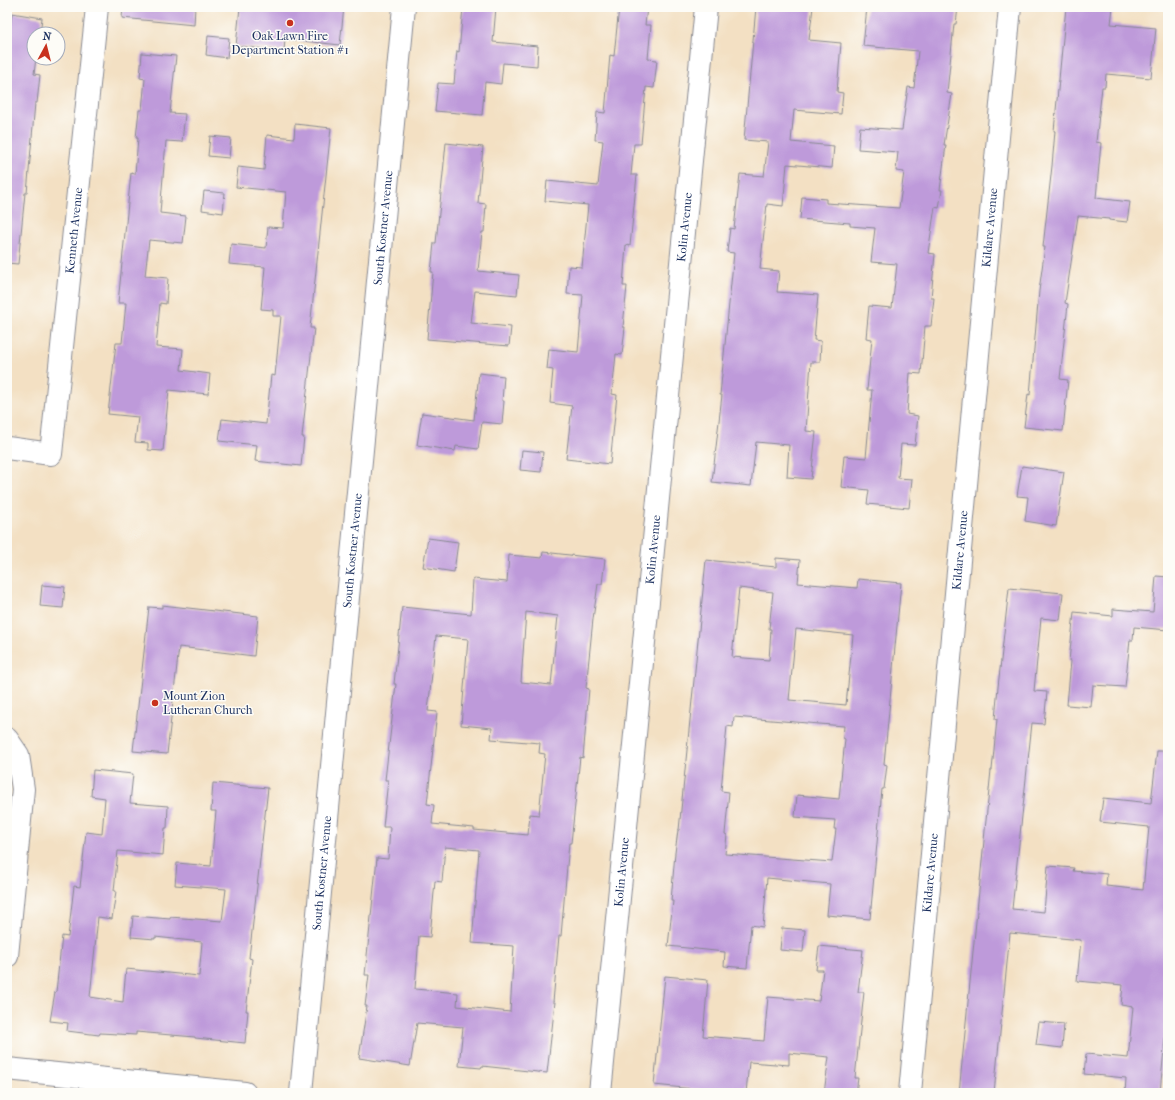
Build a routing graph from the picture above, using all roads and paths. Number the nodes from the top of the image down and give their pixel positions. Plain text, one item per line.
1 (97, 7) edge
2 (404, 7) edge
3 (706, 7) edge
4 (1010, 7) edge
5 (7, 448) edge
6 (8, 739) edge
7 (7, 956) edge
8 (7, 1069) edge
9 (245, 1093) edge
10 (301, 1093) edge
11 (600, 1093) edge
12 (910, 1093) edge

1 - 5 street, Kenneth Avenue
2 - 10 street, South Kostner Avenue
3 - 11 street, Kolin Avenue
4 - 12 street, Kildare Avenue
6 - 7 street
8 - 9 street

